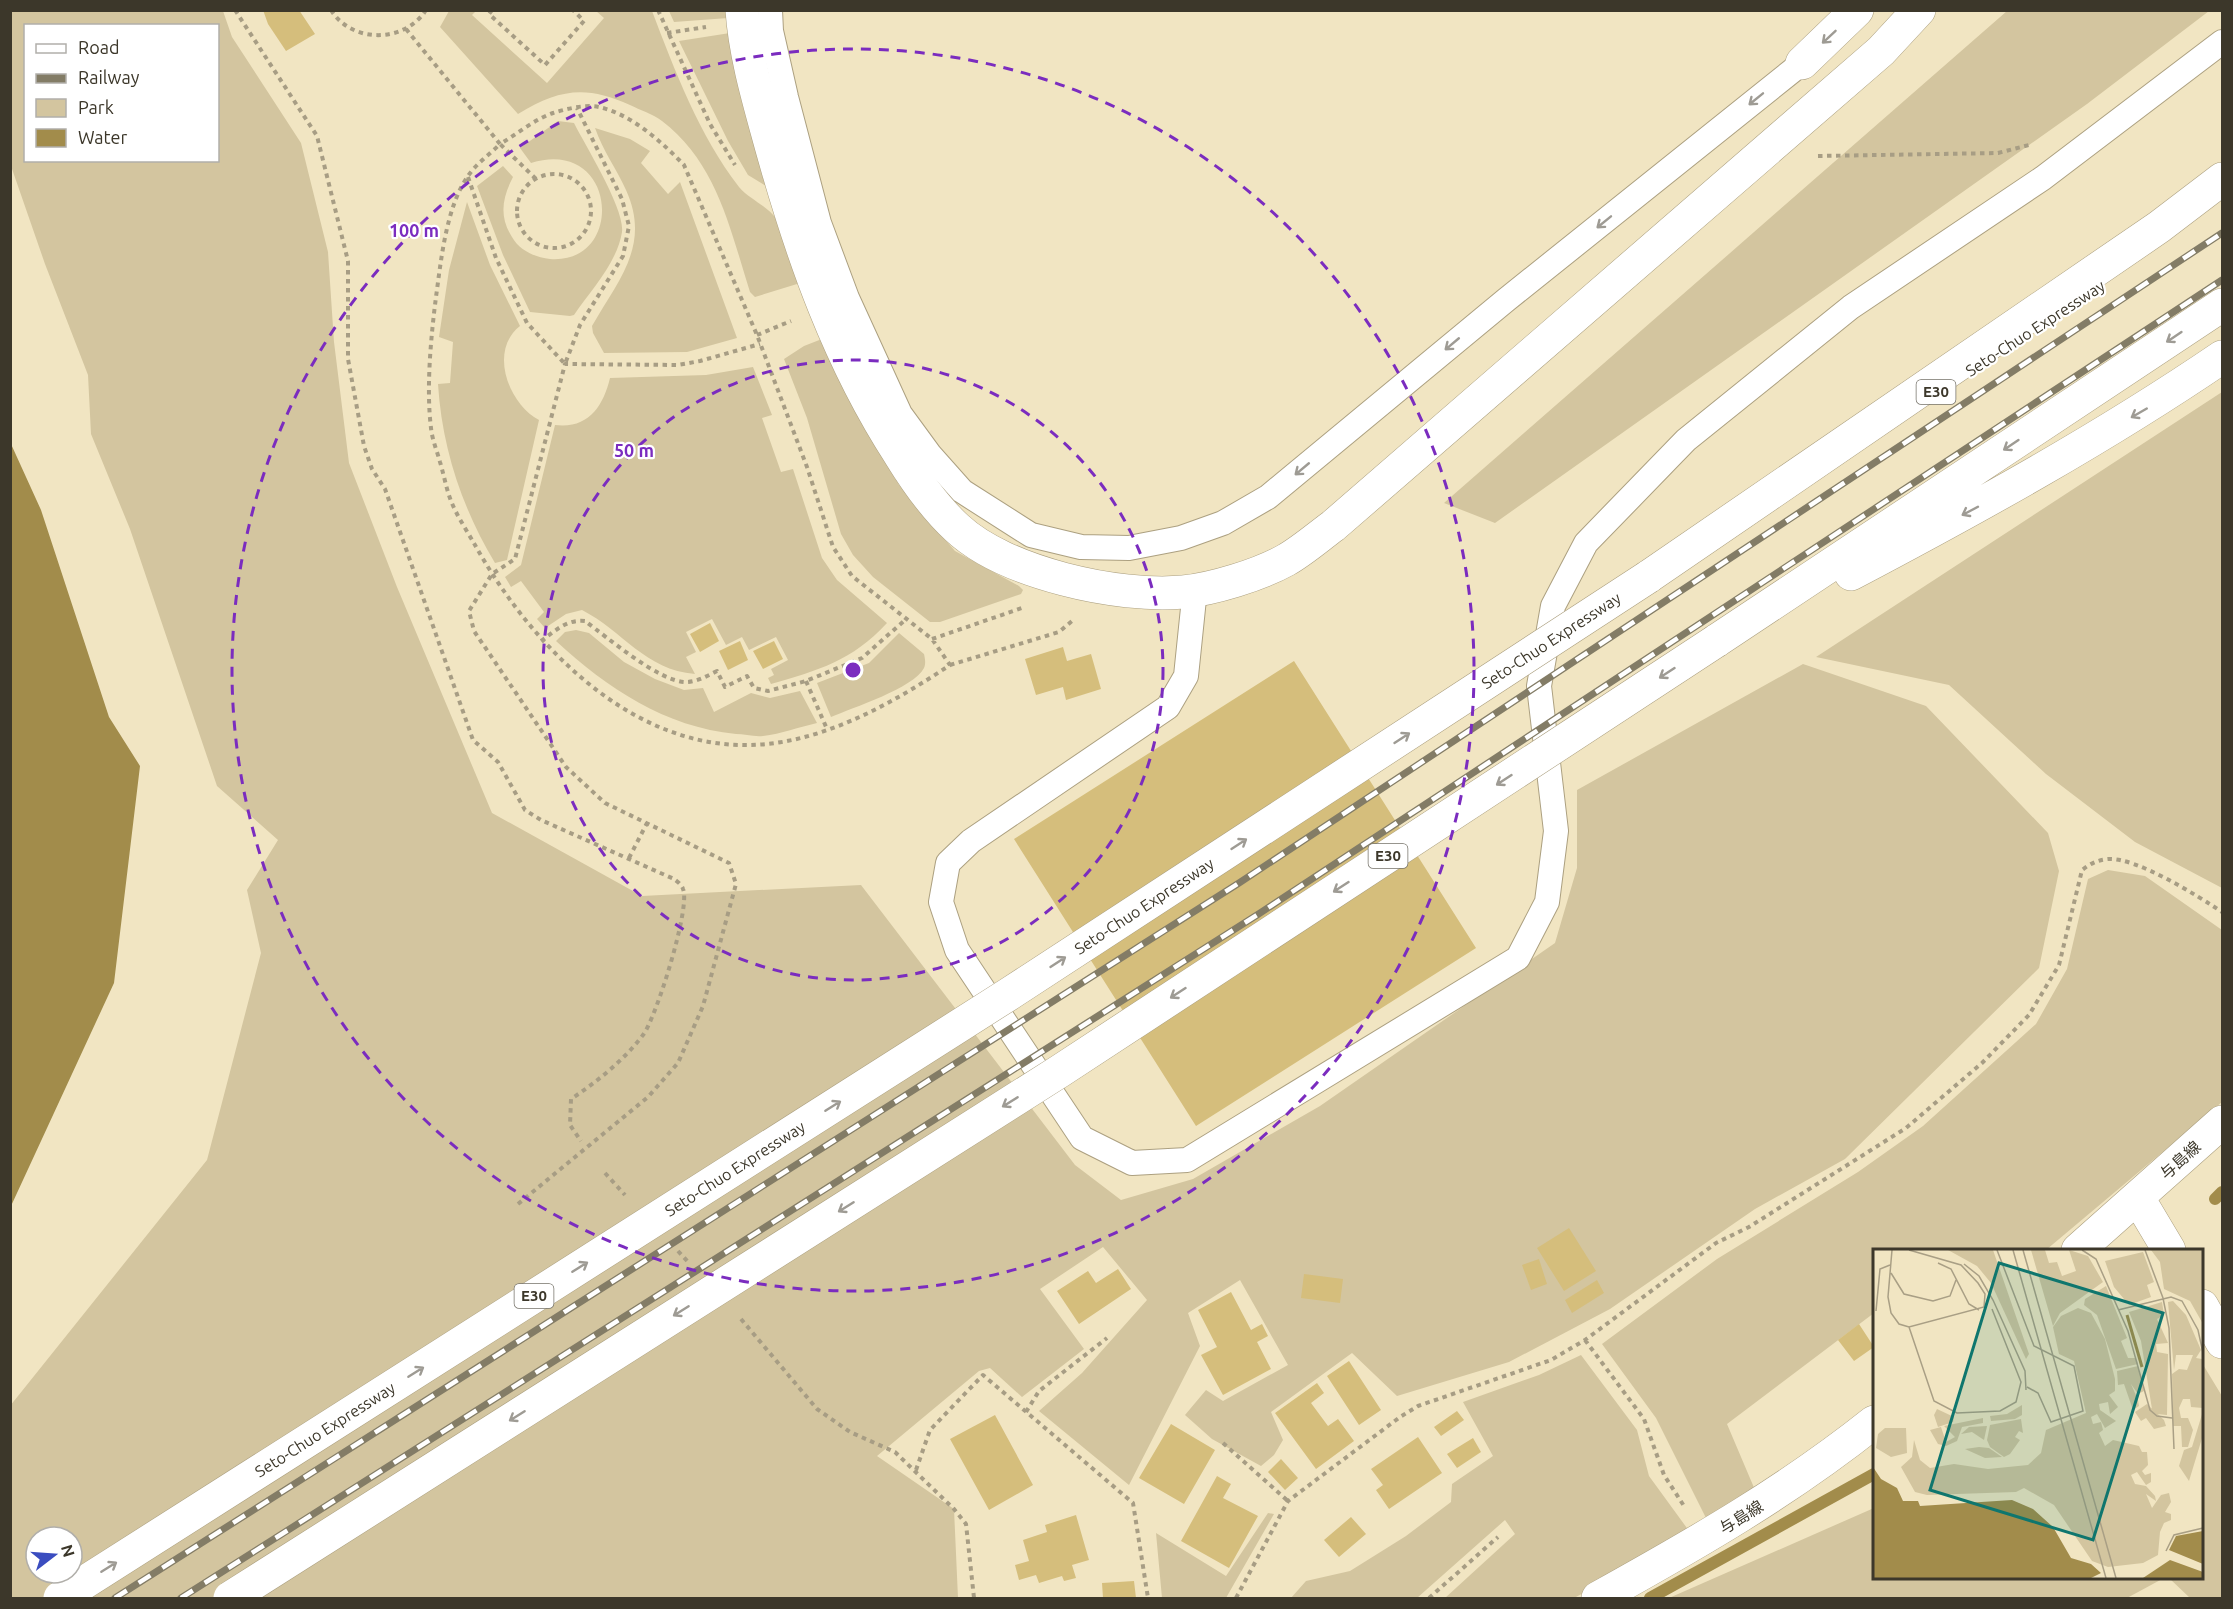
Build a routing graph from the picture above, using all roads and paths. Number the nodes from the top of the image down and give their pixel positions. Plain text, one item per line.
1 (235, 10) edge
2 (331, 10) edge
3 (426, 10) edge
4 (492, 10) edge
5 (573, 10) edge
6 (658, 10) edge
7 (742, 10) edge
8 (770, 10) edge
9 (1857, 10) edge
10 (1919, 10) edge
11 (406, 29) junction
12 (2223, 42) edge
13 (1802, 63) joint
14 (577, 108) junction
15 (2038, 142) dead end
16 (500, 144) junction
17 (1815, 156) dead end
18 (737, 169) dead end
19 (468, 176) junction
20 (536, 179) junction
21 (2223, 179) edge
22 (2223, 205) edge
23 (2223, 305) edge
24 (760, 344) junction
25 (2223, 357) edge
26 (565, 364) junction
27 (492, 574) junction
28 (1648, 577) junction
29 (1080, 582) junction
30 (1195, 589) junction
31 (994, 617) dead end
32 (905, 620) junction
33 (932, 639) junction
34 (541, 641) junction
35 (1716, 641) junction
36 (950, 665) junction
37 (806, 681) junction
38 (827, 729) junction
39 (647, 823) junction
40 (629, 858) junction
41 (2223, 912) edge
42 (2223, 1122) edge
43 (581, 1141) dead end
44 (605, 1173) dead end
45 (628, 1198) dead end
46 (2138, 1198) junction
47 (518, 1204) dead end
48 (2080, 1249) edge
49 (2168, 1249) edge
50 (676, 1250) dead end
51 (692, 1267) dead end
52 (2203, 1308) edge
53 (740, 1318) dead end
54 (1107, 1338) dead end
55 (1585, 1340) junction
56 (2223, 1342) edge
57 (1026, 1412) junction
58 (1873, 1424) edge
59 (1223, 1443) dead end
60 (916, 1470) junction
61 (1288, 1501) junction
62 (1498, 1537) dead end
63 (1705, 1539) junction
64 (60, 1599) edge
65 (230, 1599) edge
66 (974, 1599) edge
67 (1148, 1599) edge
68 (1236, 1599) edge
69 (1430, 1599) edge
70 (1598, 1599) edge

1 - 40 path
2 - 11 path
3 - 11 path
4 - 5 path
6 - 18 path
7 - 29 main road
13 -> 8 lane
9 -> 13 main road
10 - 30 main road
11 - 16 path
12 - 30 lane
14 - 16 path
14 - 24 path
14 - 26 path
15 - 17 path
16 - 19 path
16 - 20 path
19 - 26 path
19 - 27 path
20 - 20 path
21 - 28 main road
22 - 28 main road, Seto-Chuo Expressway / E30
23 -> 35 main road, E30
24 - 26 path
24 - 32 path
25 -> 35 main road
26 - 27 path
27 - 34 path
27 - 39 path
64 -> 28 main road, Seto-Chuo Expressway / E30, bridge
29 - 30 main road
29 - 36 path
31 - 33 path
32 - 33 path
32 - 37 path
33 - 36 path
34 - 37 path
34 - 38 path
35 -> 65 main road, E30, bridge
36 - 38 path
37 - 38 path
39 - 40 path
39 - 47 path
40 - 43 path
41 - 55 path
42 - 46 main road, 与島線
44 - 45 path
46 - 48 main road, 与島線
46 - 49 main road
50 - 51 path
52 - 56 main road
53 - 60 path
54 - 57 path
55 - 61 path
55 - 63 path
57 - 60 path
57 - 67 path
58 - 63 main road, 与島線
59 - 61 path
60 - 66 path
61 - 68 path
62 - 69 path
63 - 70 main road, 与島線

